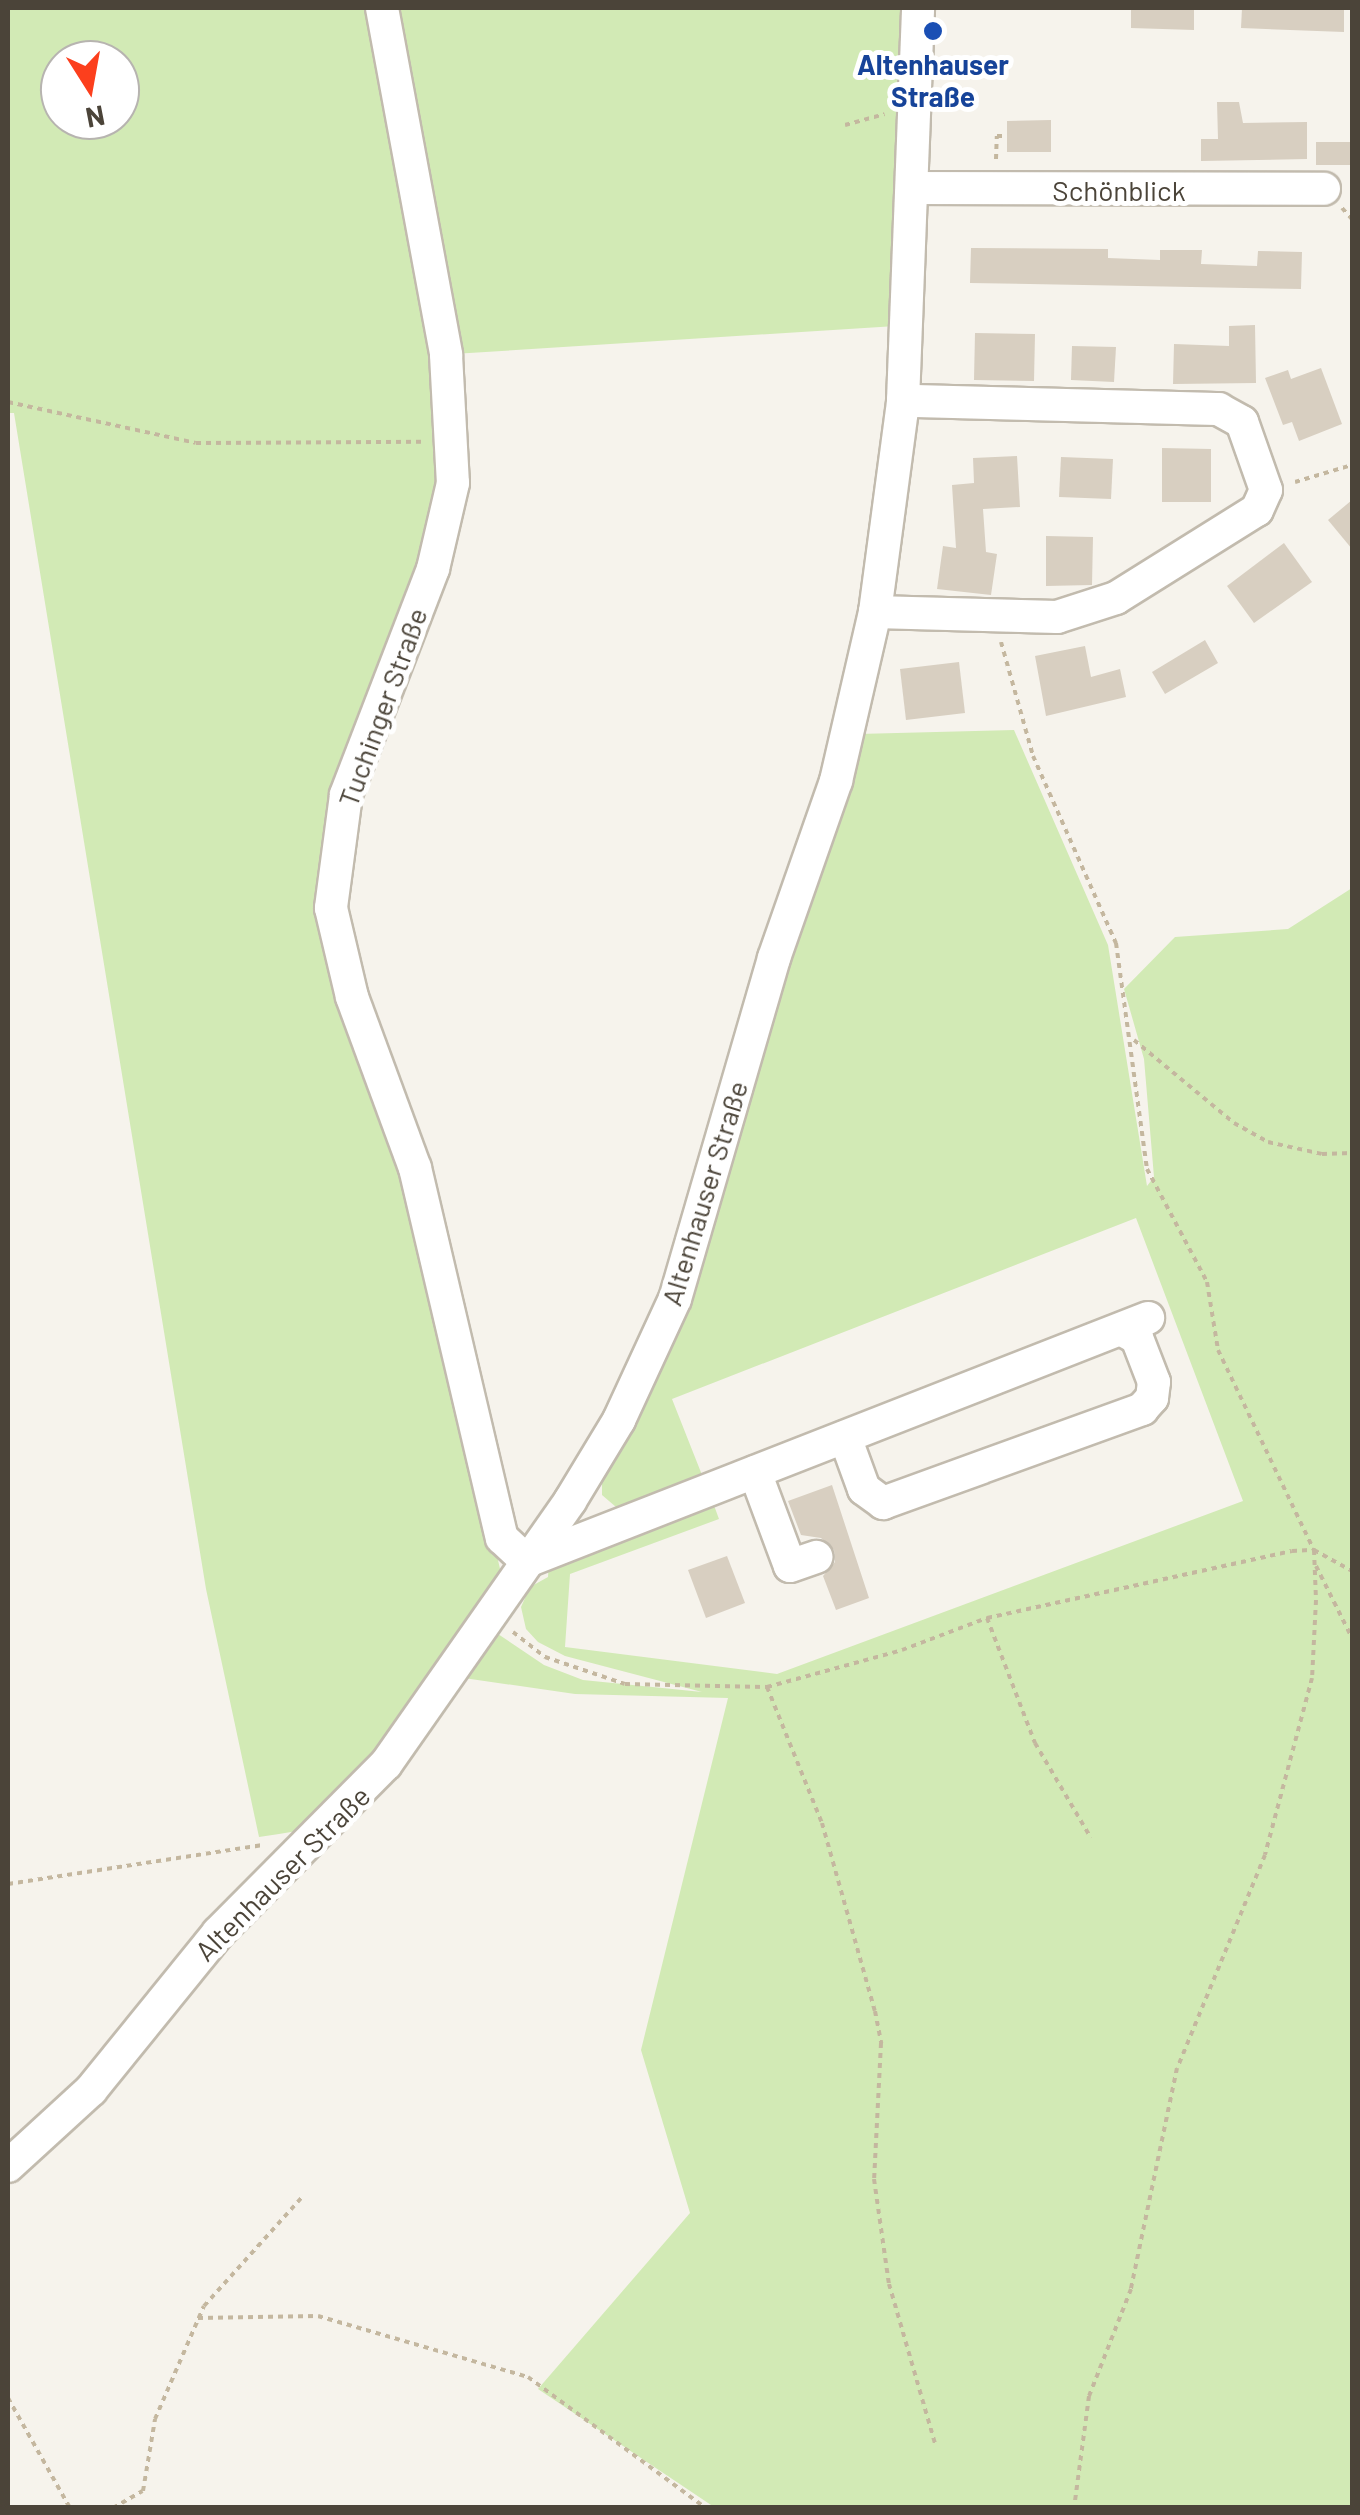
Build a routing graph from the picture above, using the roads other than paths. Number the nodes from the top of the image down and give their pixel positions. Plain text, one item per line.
1 (382, 8) edge
2 (918, 8) edge
3 (914, 188) junction
4 (1324, 189) dead end
5 (902, 402) junction
6 (875, 612) junction
7 (845, 1437) junction
8 (755, 1472) junction
9 (816, 1558) dead end
10 (527, 1561) junction
11 (8, 2166) edge

1 - 10 street, Tuchinger Straße
2 - 3 street, Altenhauser Straße
3 - 4 street, Schönblick
3 - 5 street, Altenhauser Straße
5 - 6 street, Altenhauser Straße
5 - 6 street
6 - 10 street, Altenhauser Straße
7 - 7 street
7 - 8 street
8 - 9 street
8 - 10 street
10 - 11 street, Altenhauser Straße

